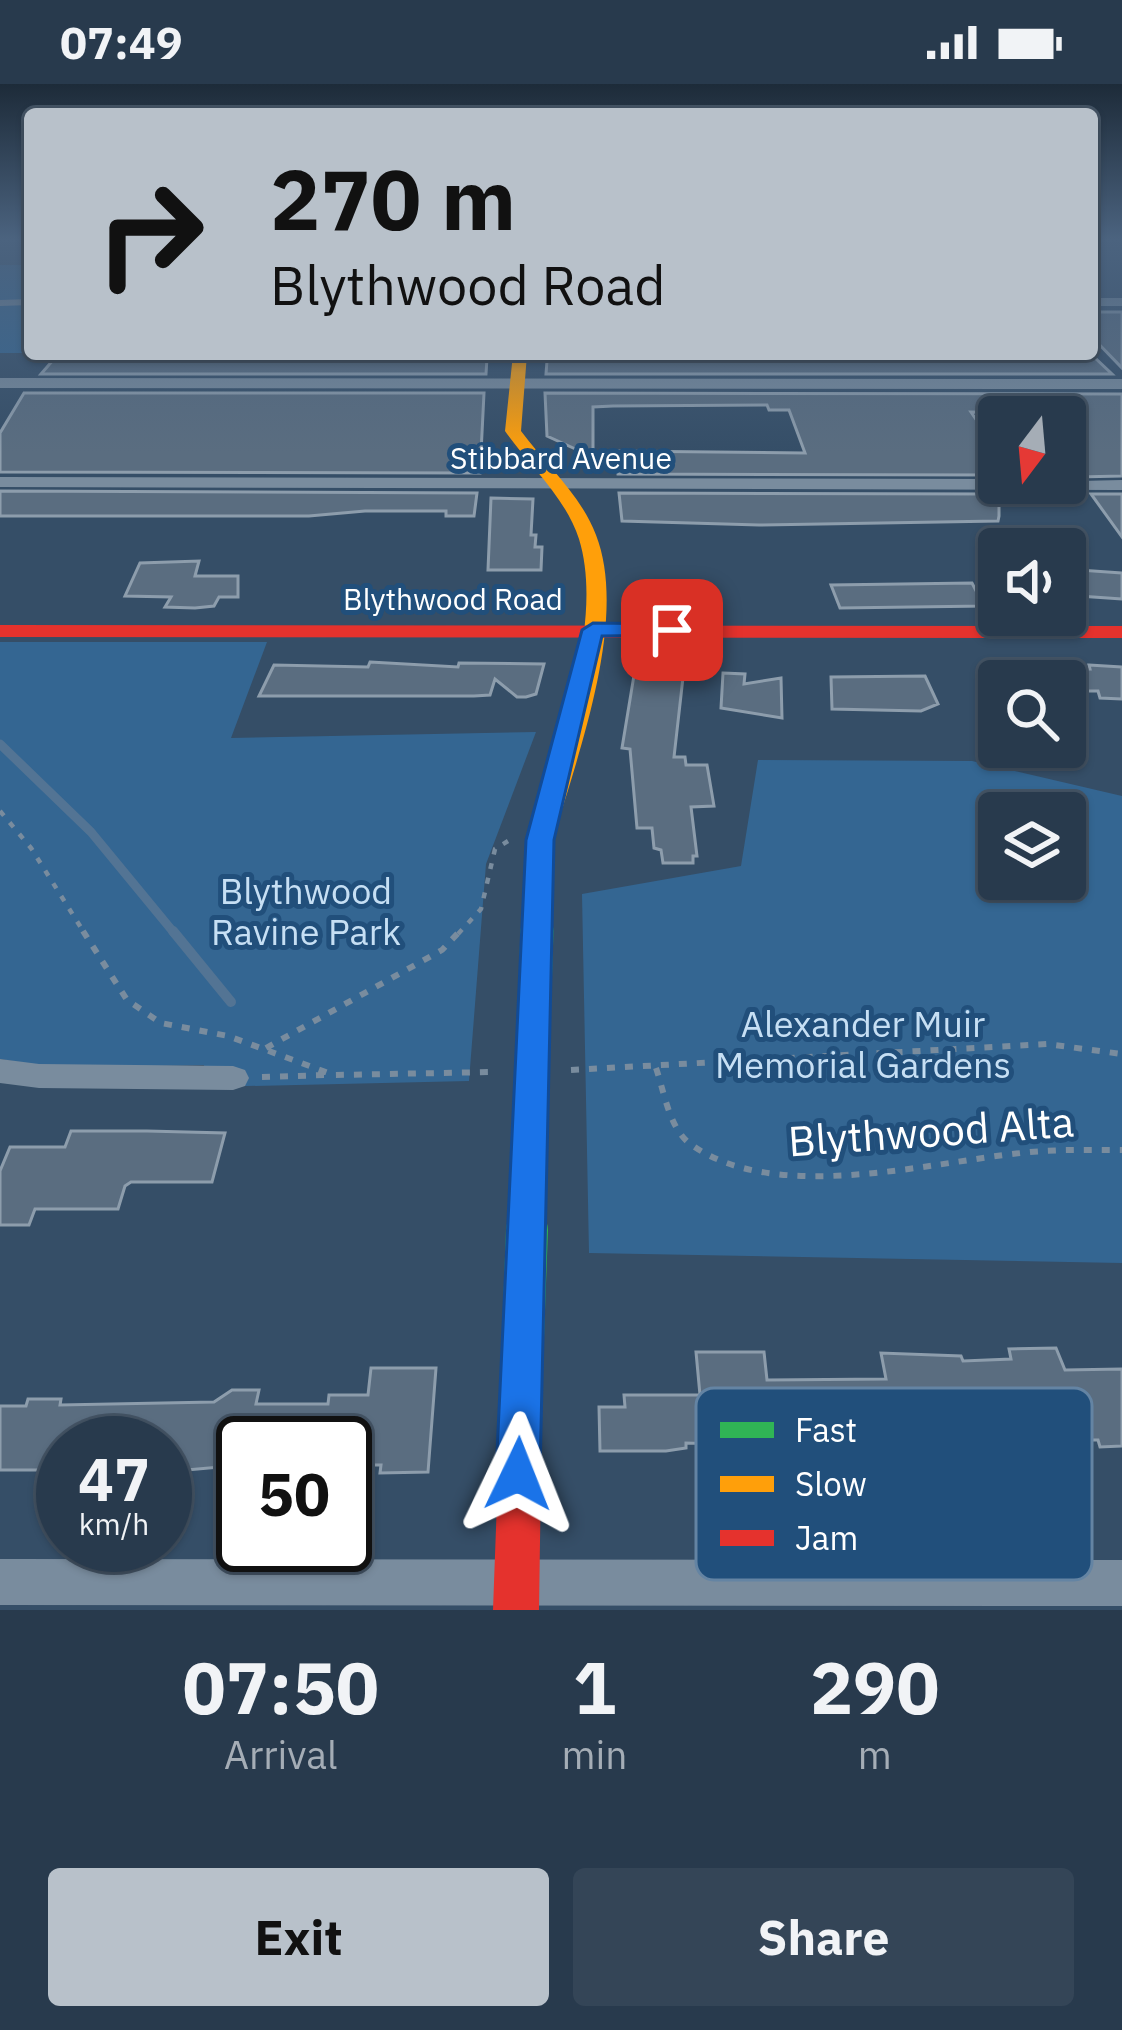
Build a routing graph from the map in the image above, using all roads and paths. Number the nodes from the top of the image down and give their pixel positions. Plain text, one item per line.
1 (519, 360) edge
2 (517, 383) junction
3 (1122, 384) edge
4 (4, 387) edge
5 (0, 482) edge
6 (550, 484) junction
7 (1122, 485) edge
8 (593, 630) junction
9 (0, 631) edge
10 (1122, 632) edge
11 (0, 811) edge
12 (509, 841) dead end
13 (266, 1048) junction
14 (1122, 1054) edge
15 (656, 1068) junction
16 (571, 1070) dead end
17 (0, 1071) edge
18 (500, 1072) dead end
19 (334, 1075) junction
20 (233, 1078) joint
21 (1122, 1150) edge
22 (0, 1582) edge
23 (1122, 1583) edge
24 (517, 1594) edge

1 - 2 main road
2 - 3 street
2 - 4 street
2 - 6 main road
5 - 6 street, Stibbard Avenue
6 - 7 street, Stibbard Avenue
6 - 8 main road
8 - 9 main road, Blythwood Road
8 - 10 main road, Blythwood Road
8 - 24 main road, bridge
11 - 13 path
12 - 13 path
13 - 19 path
14 - 15 path
15 - 16 path
15 - 21 path, Blythwood Alta
17 - 20 street
18 - 19 path
19 - 20 path
22 - 24 street
23 - 24 street

